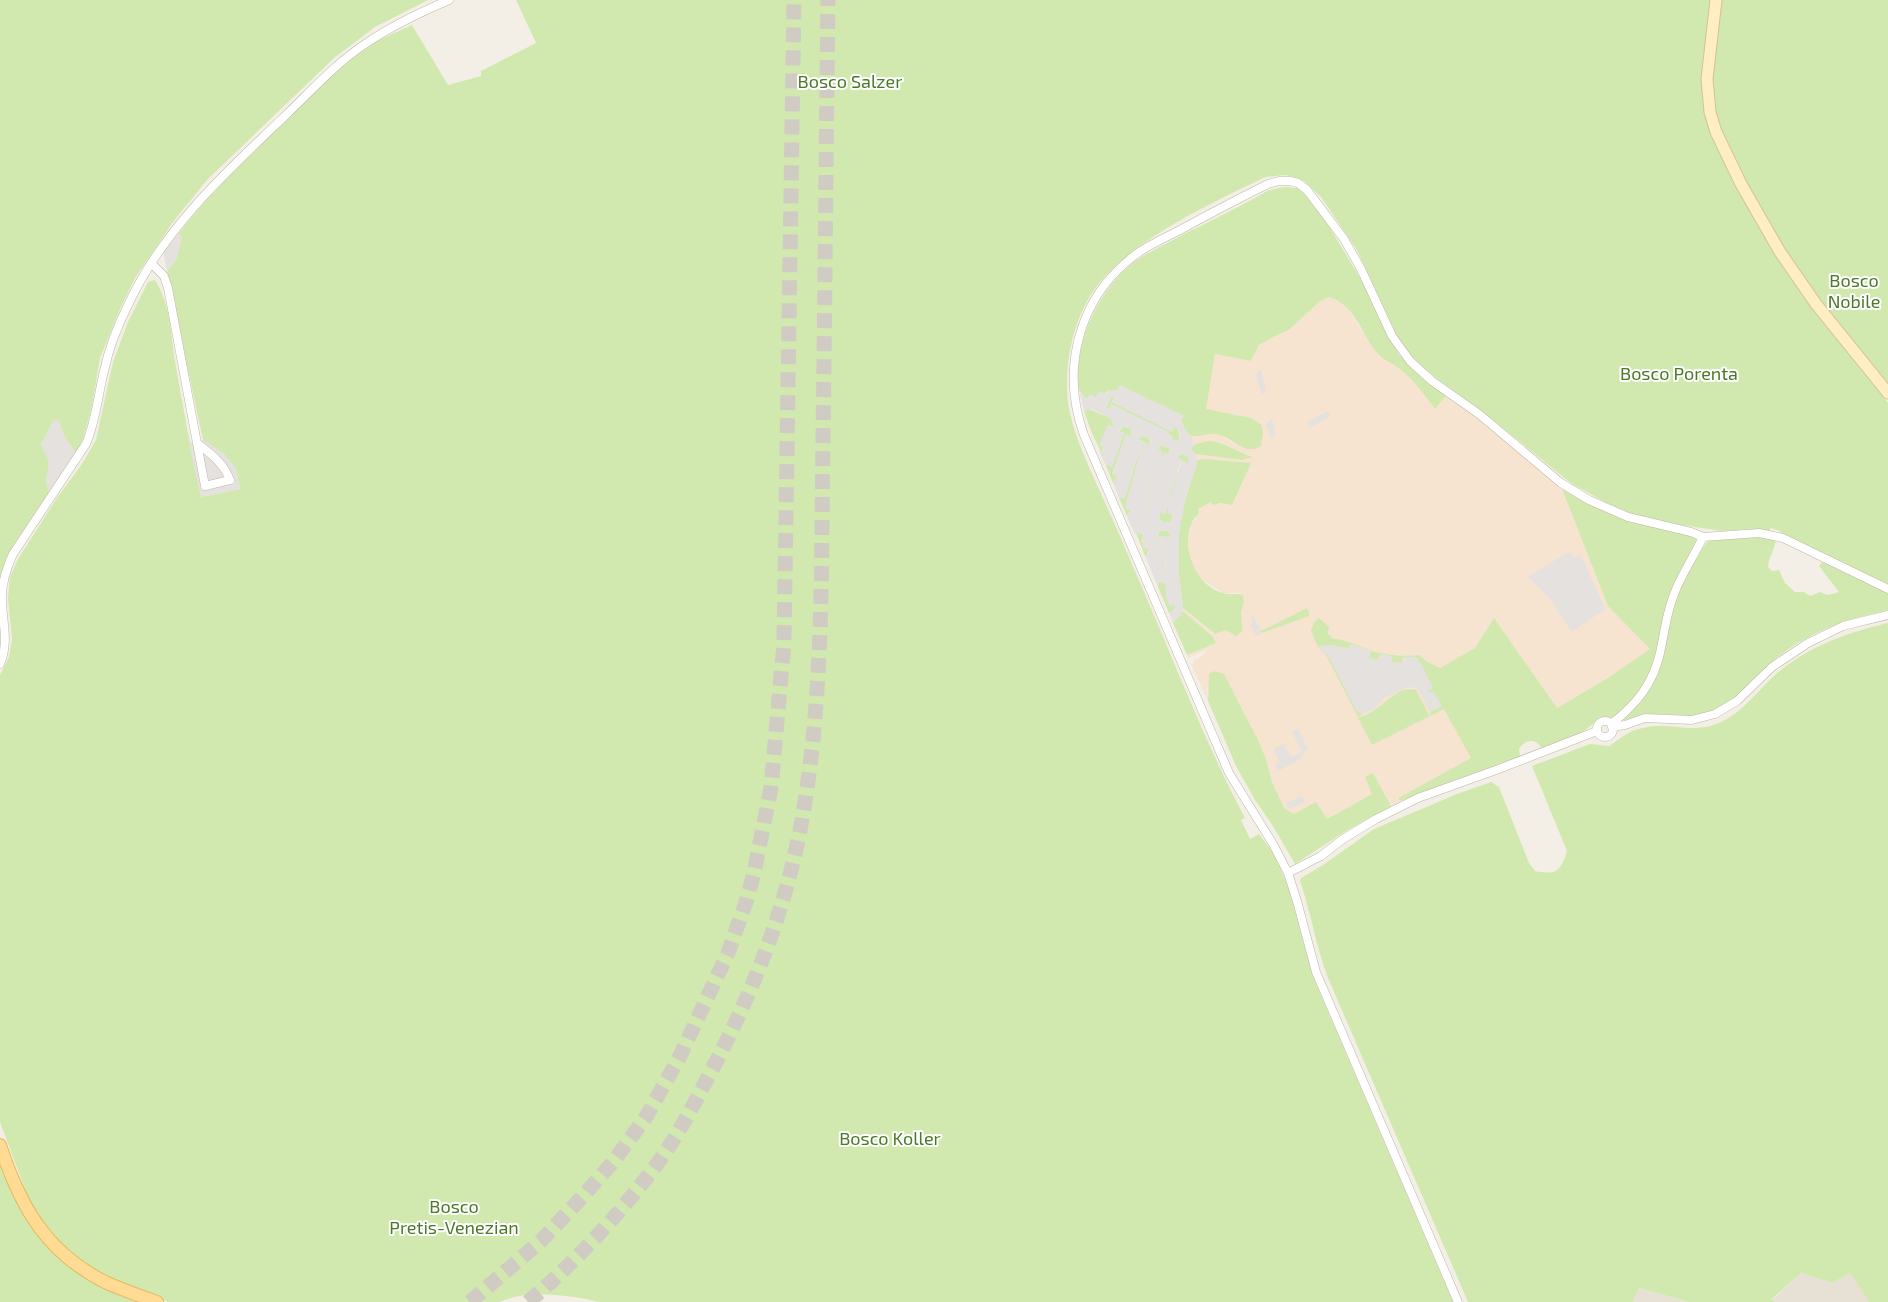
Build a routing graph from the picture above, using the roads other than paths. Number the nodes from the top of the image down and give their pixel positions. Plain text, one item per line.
1 (449, 0) edge
2 (1716, 0) edge
3 (151, 262) junction
4 (1888, 392) edge
5 (197, 443) junction
6 (1703, 538) junction
7 (1888, 590) edge
8 (1888, 615) edge
9 (0, 664) edge
10 (1611, 725) junction
11 (1288, 874) junction
12 (0, 1145) edge
13 (157, 1302) edge
14 (1458, 1302) edge

1 - 3 street
2 - 4 main road
3 - 5 street
3 - 9 street
5 - 5 street
6 - 7 street
6 - 10 street
6 - 11 street
8 - 10 street
10 - 11 street
11 - 14 street
12 - 13 main road

